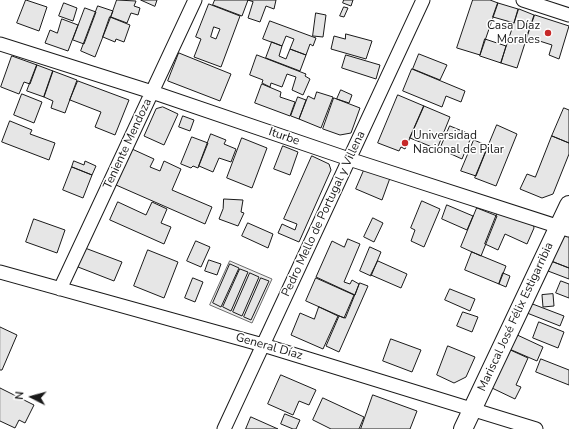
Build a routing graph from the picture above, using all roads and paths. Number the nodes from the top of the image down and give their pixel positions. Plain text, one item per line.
1 (195, 0) edge
2 (423, 0) edge
3 (523, 0) edge
4 (569, 15) edge
5 (0, 44) edge
6 (152, 92) junction
7 (349, 159) junction
8 (569, 205) edge
9 (564, 228) edge
10 (0, 272) edge
11 (60, 289) junction
12 (263, 345) junction
13 (472, 410) junction
14 (224, 429) edge
15 (463, 429) edge
16 (536, 429) edge

1 - 6 street, Teniente Mendoza
2 - 7 street, Pedro Mello de Portugal y Villena
3 - 4 street
5 - 6 street, Iturbe
6 - 7 street, Iturbe
6 - 11 street, Teniente Mendoza
7 - 9 street, Iturbe
7 - 12 street, Pedro Mello de Portugal y Villena
8 - 9 main road, Mariscal José Félix Estigarribia
9 - 13 main road, Mariscal José Félix Estigarribia
10 - 11 street, General Díaz
11 - 12 street, General Díaz
12 - 13 street, General Díaz
12 - 14 street, Pedro Mello de Portugal y Villena
13 - 15 main road, Mariscal José Félix Estigarribia
13 - 16 street, General Díaz

